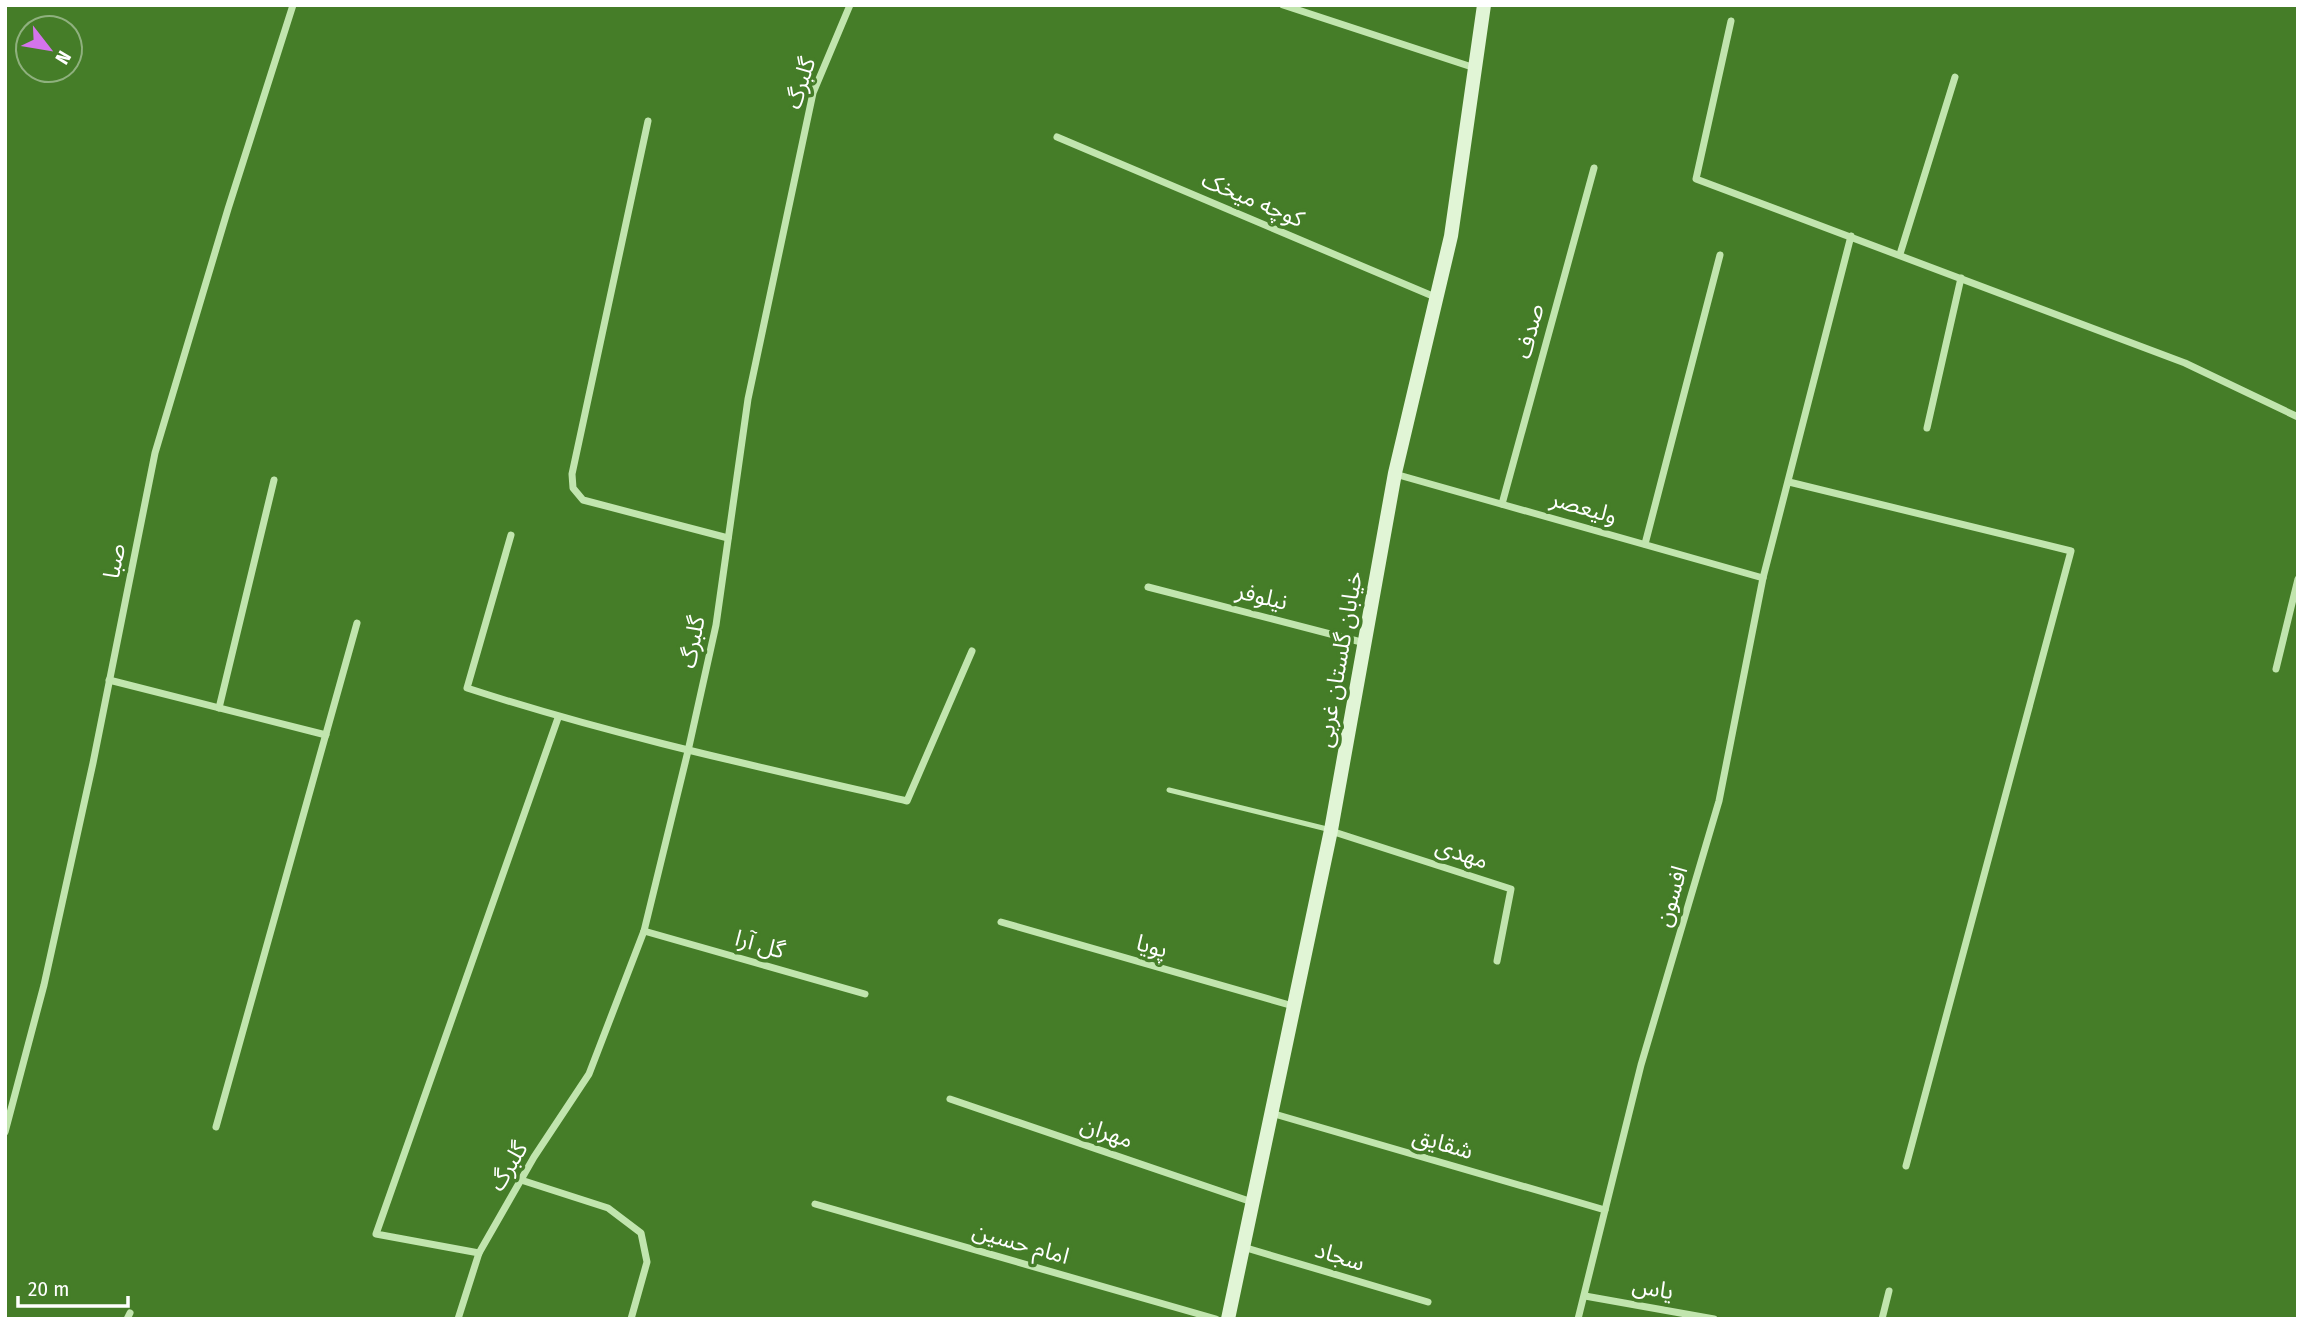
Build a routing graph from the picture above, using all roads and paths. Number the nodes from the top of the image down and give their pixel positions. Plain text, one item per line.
1 (293, 5) edge
2 (850, 5) edge
3 (1283, 5) edge
4 (1484, 5) edge
5 (1731, 21) dead end
6 (1475, 68) junction
7 (1955, 77) dead end
8 (648, 121) dead end
9 (1057, 137) dead end
10 (1594, 168) dead end
11 (1851, 236) junction
12 (1900, 254) junction
13 (1720, 255) dead end
14 (1961, 278) junction
15 (1435, 297) junction
16 (2298, 417) edge
17 (1927, 428) dead end
18 (1395, 473) junction
19 (274, 480) dead end
20 (1789, 482) junction
21 (1502, 504) junction
22 (510, 535) dead end
23 (728, 538) junction
24 (1645, 544) junction
25 (1763, 578) junction
26 (2298, 579) edge
27 (1148, 587) dead end
28 (357, 623) dead end
29 (1366, 643) junction
30 (972, 651) dead end
31 (2276, 669) dead end
32 (110, 680) junction
33 (219, 708) junction
34 (558, 718) junction
35 (326, 735) junction
36 (688, 751) junction
37 (1169, 790) dead end
38 (1331, 830) junction
39 (1001, 922) dead end
40 (644, 931) junction
41 (1497, 961) dead end
42 (865, 994) dead end
43 (1293, 1006) junction
44 (950, 1099) dead end
45 (1270, 1113) junction
46 (216, 1127) dead end
47 (5, 1132) edge
48 (1906, 1166) dead end
49 (521, 1180) junction
50 (1252, 1202) junction
51 (815, 1204) dead end
52 (1605, 1210) junction
53 (1242, 1247) junction
54 (479, 1253) junction
55 (1889, 1291) dead end
56 (1585, 1296) junction
57 (1428, 1302) dead end
58 (458, 1319) edge
59 (631, 1319) edge
60 (1216, 1319) edge
61 (1228, 1319) edge
62 (1578, 1319) edge
63 (1714, 1319) edge
64 (1882, 1319) edge

1 - 32 street, صبا
2 - 23 street, گلبرگ
3 - 6 street
4 - 6 street, خیابان گلستان غربی
5 - 11 street
6 - 15 street, خیابان گلستان غربی
7 - 12 street
8 - 23 street
9 - 15 street, کوچه میخک
10 - 21 street, صدف
11 - 12 street
11 - 20 street
12 - 14 street
13 - 24 street
14 - 16 street
14 - 17 street
15 - 18 street, خیابان گلستان غربی
18 - 21 street, ولیعصر
18 - 29 street, خیابان گلستان غربی
19 - 33 street
20 - 25 street, افسون
20 - 48 street
21 - 24 street, ولیعصر
22 - 34 street
23 - 36 street, گلبرگ
24 - 25 street, ولیعصر
25 - 52 street, افسون
26 - 31 street
27 - 29 street, نیلوفر
28 - 35 street
29 - 38 street, خیابان گلستان غربی
30 - 36 street
32 - 33 street
32 - 47 street, صبا
33 - 35 street
34 - 36 street
34 - 54 street
35 - 46 street
36 - 40 street, گلبرگ
37 - 38 lane
38 - 41 street, مهدی
38 - 43 street, خیابان گلستان غربی
39 - 43 street, پویا
40 - 42 street, گل آرا
40 - 49 street, گلبرگ
43 - 45 street, خیابان گلستان غربی
44 - 50 street, مهران
45 - 50 street, خیابان گلستان غربی
45 - 52 street, شقایق
49 - 54 street, گلبرگ
49 - 59 street
50 - 53 street, خیابان گلستان غربی
51 - 60 street, امام حسین
52 - 56 street, افسون
53 - 57 street, سجاد
53 - 61 street, خیابان گلستان غربی
54 - 58 street, گلبرگ
55 - 64 street
56 - 62 street, افسون
56 - 63 street, یاس

